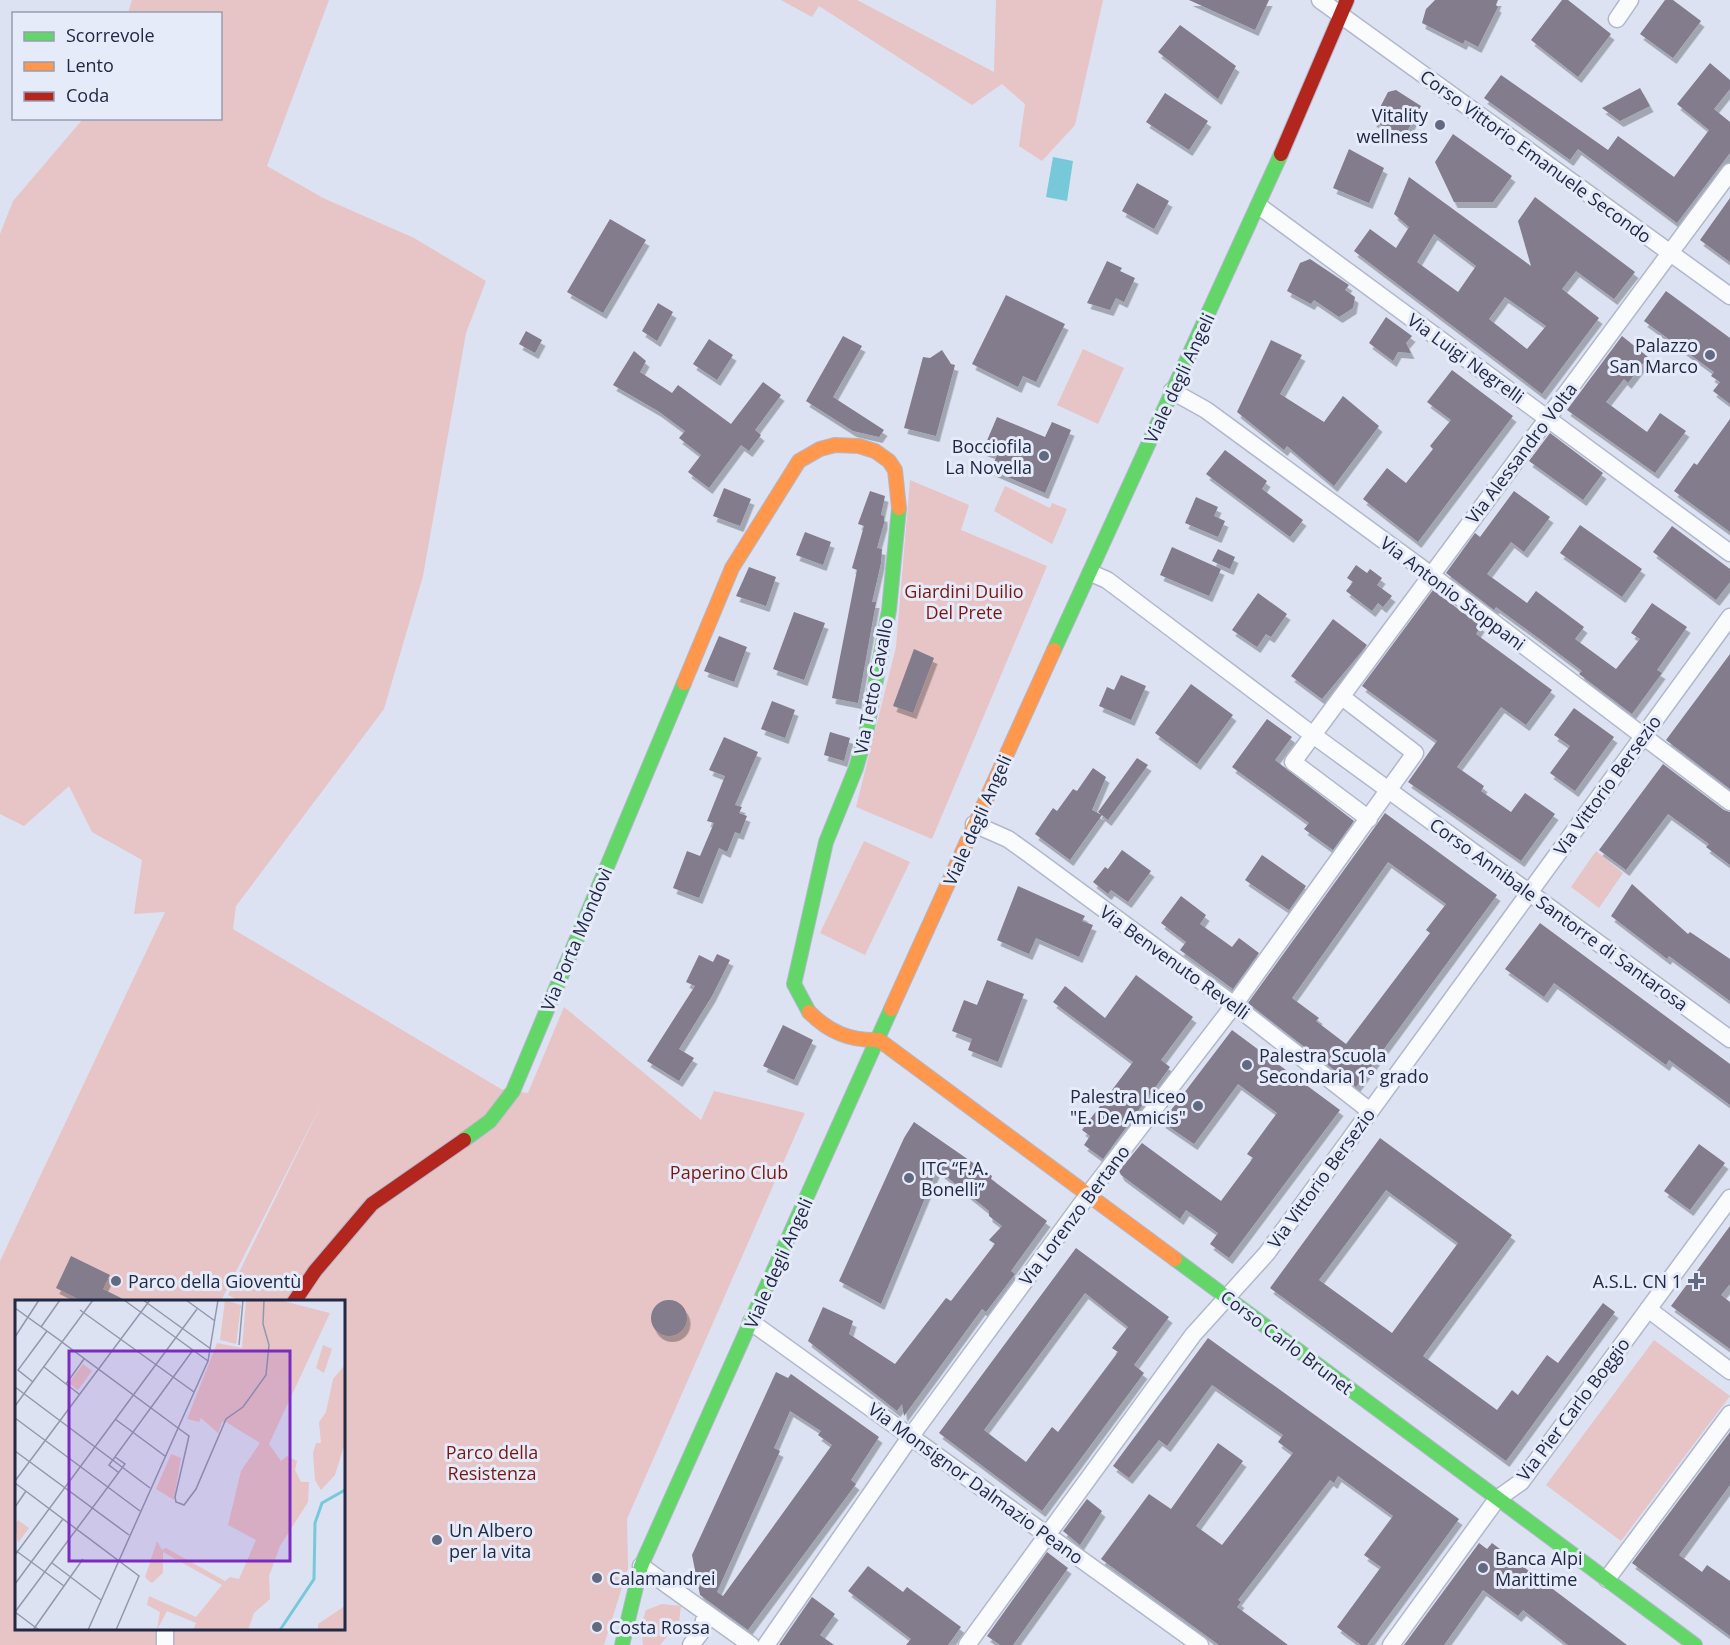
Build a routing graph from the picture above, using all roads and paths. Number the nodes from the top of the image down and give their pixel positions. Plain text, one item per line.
1 (1320, 0) edge
2 (1347, 0) edge
3 (1630, 0) edge
4 (1340, 17) junction
5 (1617, 19) dead end
6 (1730, 172) edge
7 (1259, 206) junction
8 (1671, 252) junction
9 (1730, 297) edge
10 (1172, 391) junction
11 (1547, 418) junction
12 (768, 508) joint
13 (1730, 553) edge
14 (1091, 573) junction
15 (1431, 574) junction
16 (1730, 617) edge
17 (1342, 697) junction
18 (1313, 735) junction
19 (1641, 735) junction
20 (1387, 790) junction
21 (1730, 802) edge
22 (1368, 819) junction
23 (974, 824) junction
24 (1530, 892) junction
25 (1234, 1005) junction
26 (1730, 1039) edge
27 (879, 1040) junction
28 (1370, 1111) junction
29 (1088, 1195) junction
30 (1730, 1198) edge
31 (1229, 1298) junction
32 (295, 1300) edge
33 (1648, 1309) junction
34 (751, 1322) junction
35 (1730, 1371) edge
36 (1730, 1414) edge
37 (911, 1436) junction
38 (1497, 1499) junction
39 (1046, 1533) junction
40 (641, 1566) junction
41 (1607, 1579) junction
42 (706, 1613) junction
43 (622, 1645) edge
44 (691, 1645) edge
45 (751, 1645) edge
46 (766, 1645) edge
47 (967, 1645) edge
48 (1200, 1645) edge
49 (1391, 1645) edge
50 (1695, 1645) edge

1 - 4 street, Corso Vittorio Emanuele Secondo
2 - 4 street, Viale degli Angeli
3 - 5 street
4 - 7 street, Viale degli Angeli
4 - 8 street, Corso Vittorio Emanuele Secondo
6 - 8 street, Via Alessandro Volta
7 - 10 street, Viale degli Angeli
7 - 11 street, Via Luigi Negrelli
8 - 9 street, Corso Vittorio Emanuele Secondo
8 - 11 street, Via Alessandro Volta
10 - 14 street, Viale degli Angeli
10 - 15 street, Via Antonio Stoppani
11 - 13 street, Via Luigi Negrelli
11 - 15 street, Via Alessandro Volta
12 - 27 street, Via Tetto Cavallo
12 - 32 street, Via Porta Mondovì
14 - 18 street, Corso Annibale Santorre di Santarosa
14 - 23 street, Viale degli Angeli
15 - 17 street, Via Alessandro Volta
15 - 19 street, Via Antonio Stoppani
16 - 19 street, Via Vittorio Bersezio
17 - 18 street, Via Alessandro Volta
17 - 20 street
18 - 20 street, Corso Annibale Santorre di Santarosa
18 - 22 street
19 - 21 street, Via Antonio Stoppani
19 - 24 street, Via Vittorio Bersezio
20 - 22 street, Via Lorenzo Bertano
20 - 24 street, Corso Annibale Santorre di Santarosa
22 - 25 street, Via Lorenzo Bertano
23 - 25 street, Via Benvenuto Revelli
23 - 27 street, Viale degli Angeli
24 - 26 street, Corso Annibale Santorre di Santarosa
24 - 28 street, Via Vittorio Bersezio
25 - 28 street, Via Benvenuto Revelli
25 - 29 street, Via Lorenzo Bertano
27 - 29 street, Corso Carlo Brunet
27 - 34 street, Viale degli Angeli
28 - 31 street, Via Vittorio Bersezio
29 - 31 street, Corso Carlo Brunet
29 - 37 street, Via Lorenzo Bertano
30 - 33 street, Via Pier Carlo Boggio
31 - 38 street, Corso Carlo Brunet
31 - 39 street, Via Vittorio Bersezio
33 - 35 street
33 - 38 street, Via Pier Carlo Boggio
34 - 37 street, Via Monsignor Dalmazio Peano
34 - 40 street, Viale degli Angeli
36 - 41 street
37 - 39 street, Via Monsignor Dalmazio Peano
37 - 46 street, Via Lorenzo Bertano
38 - 41 street, Corso Carlo Brunet
38 - 49 street, Via Pier Carlo Boggio
39 - 47 street, Via Vittorio Bersezio
39 - 48 street, Via Monsignor Dalmazio Peano
40 - 42 street
40 - 43 street, Viale degli Angeli
41 - 50 street, Corso Carlo Brunet
42 - 44 street
42 - 45 street

